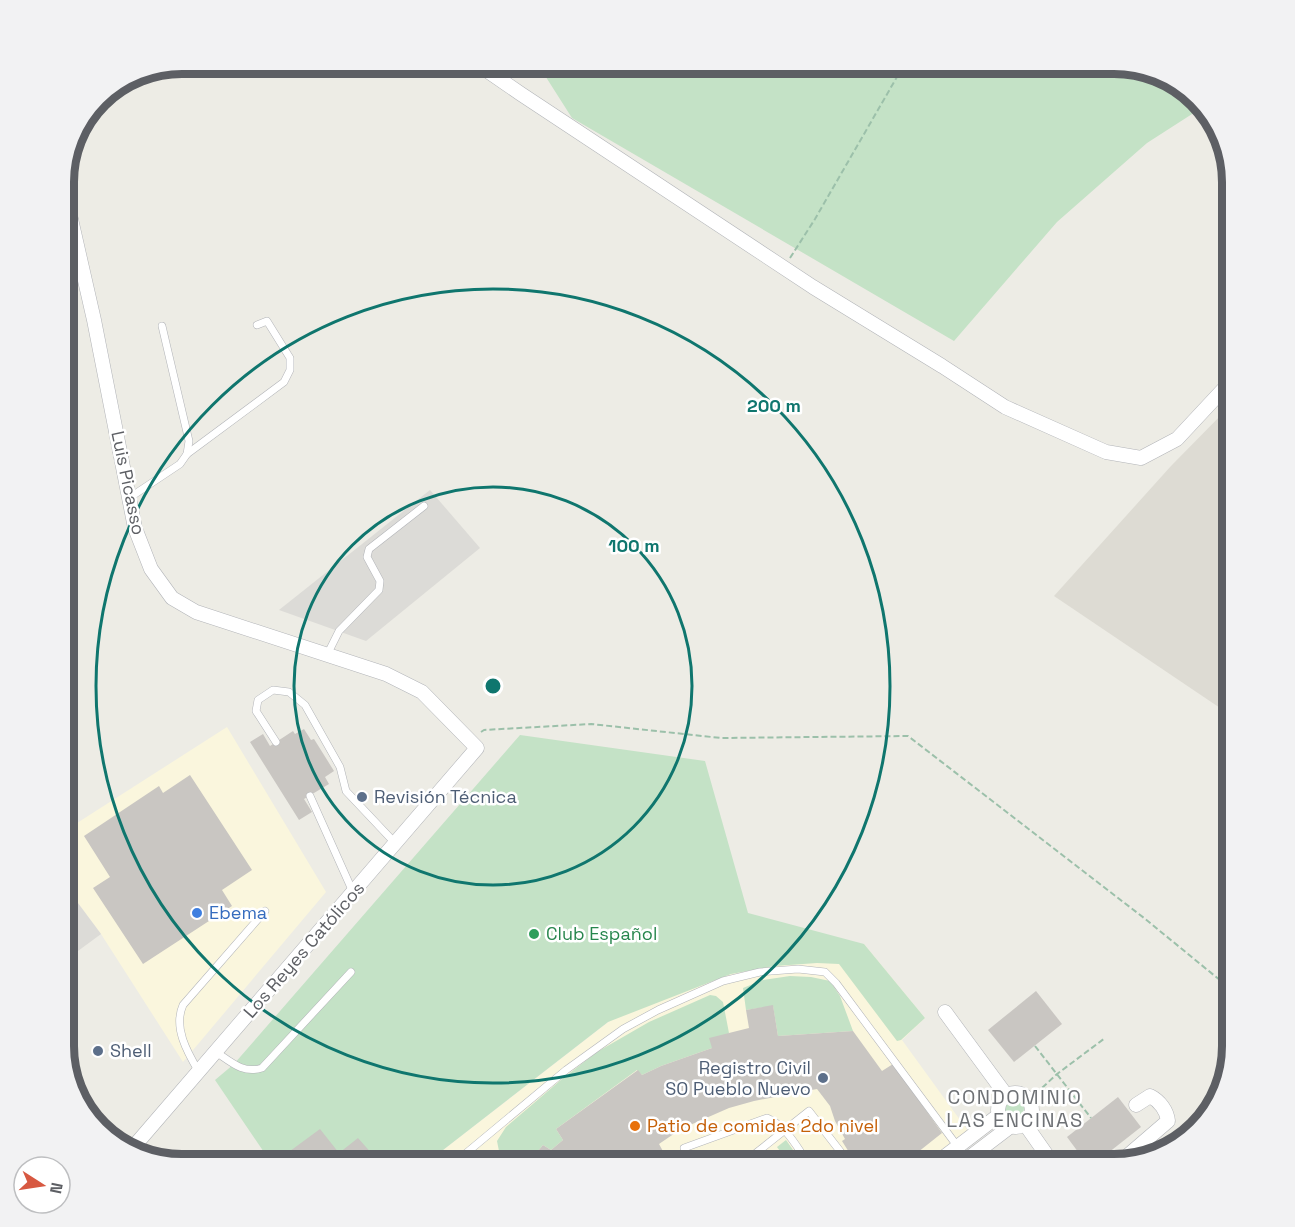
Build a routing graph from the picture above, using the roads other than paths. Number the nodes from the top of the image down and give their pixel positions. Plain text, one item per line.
1 (493, 74) edge
2 (74, 233) edge
3 (257, 325) dead end
4 (162, 326) dead end
5 (1221, 391) edge
6 (187, 454) junction
7 (129, 498) junction
8 (424, 506) dead end
9 (327, 655) junction
10 (276, 742) dead end
11 (477, 748) joint
12 (310, 796) dead end
13 (395, 843) junction
14 (354, 892) junction
15 (265, 911) dead end
16 (351, 972) dead end
17 (945, 1012) dead end
18 (216, 1052) junction
19 (199, 1072) junction
20 (1006, 1095) junction
21 (1136, 1105) dead end
22 (999, 1115) junction
23 (1018, 1125) junction
24 (786, 1131) junction
25 (137, 1143) edge
26 (958, 1147) junction
27 (1132, 1152) edge
28 (465, 1154) edge
29 (686, 1154) edge
30 (755, 1154) edge
31 (802, 1154) edge
32 (842, 1154) edge
33 (949, 1154) edge
34 (976, 1154) edge
35 (1044, 1154) edge

1 - 5 street
2 - 7 street, Luis Picasso
3 - 6 lane
4 - 6 lane
6 - 7 lane
7 - 9 street, Luis Picasso
8 - 9 lane
9 - 11 street, Luis Picasso
10 - 13 lane
11 - 13 street, Los Reyes Católicos
12 - 14 lane
13 - 14 street, Los Reyes Católicos
14 - 18 street, Los Reyes Católicos
15 - 19 lane
16 - 18 lane
17 - 20 street
18 - 19 street, Los Reyes Católicos
19 - 25 street, Los Reyes Católicos
20 - 22 street
20 - 23 street
21 - 27 street
22 - 23 street
22 - 26 street
23 - 34 street
23 - 35 street
24 - 29 lane
24 - 30 lane
24 - 31 lane
24 - 32 lane
26 - 28 lane
26 - 33 street

